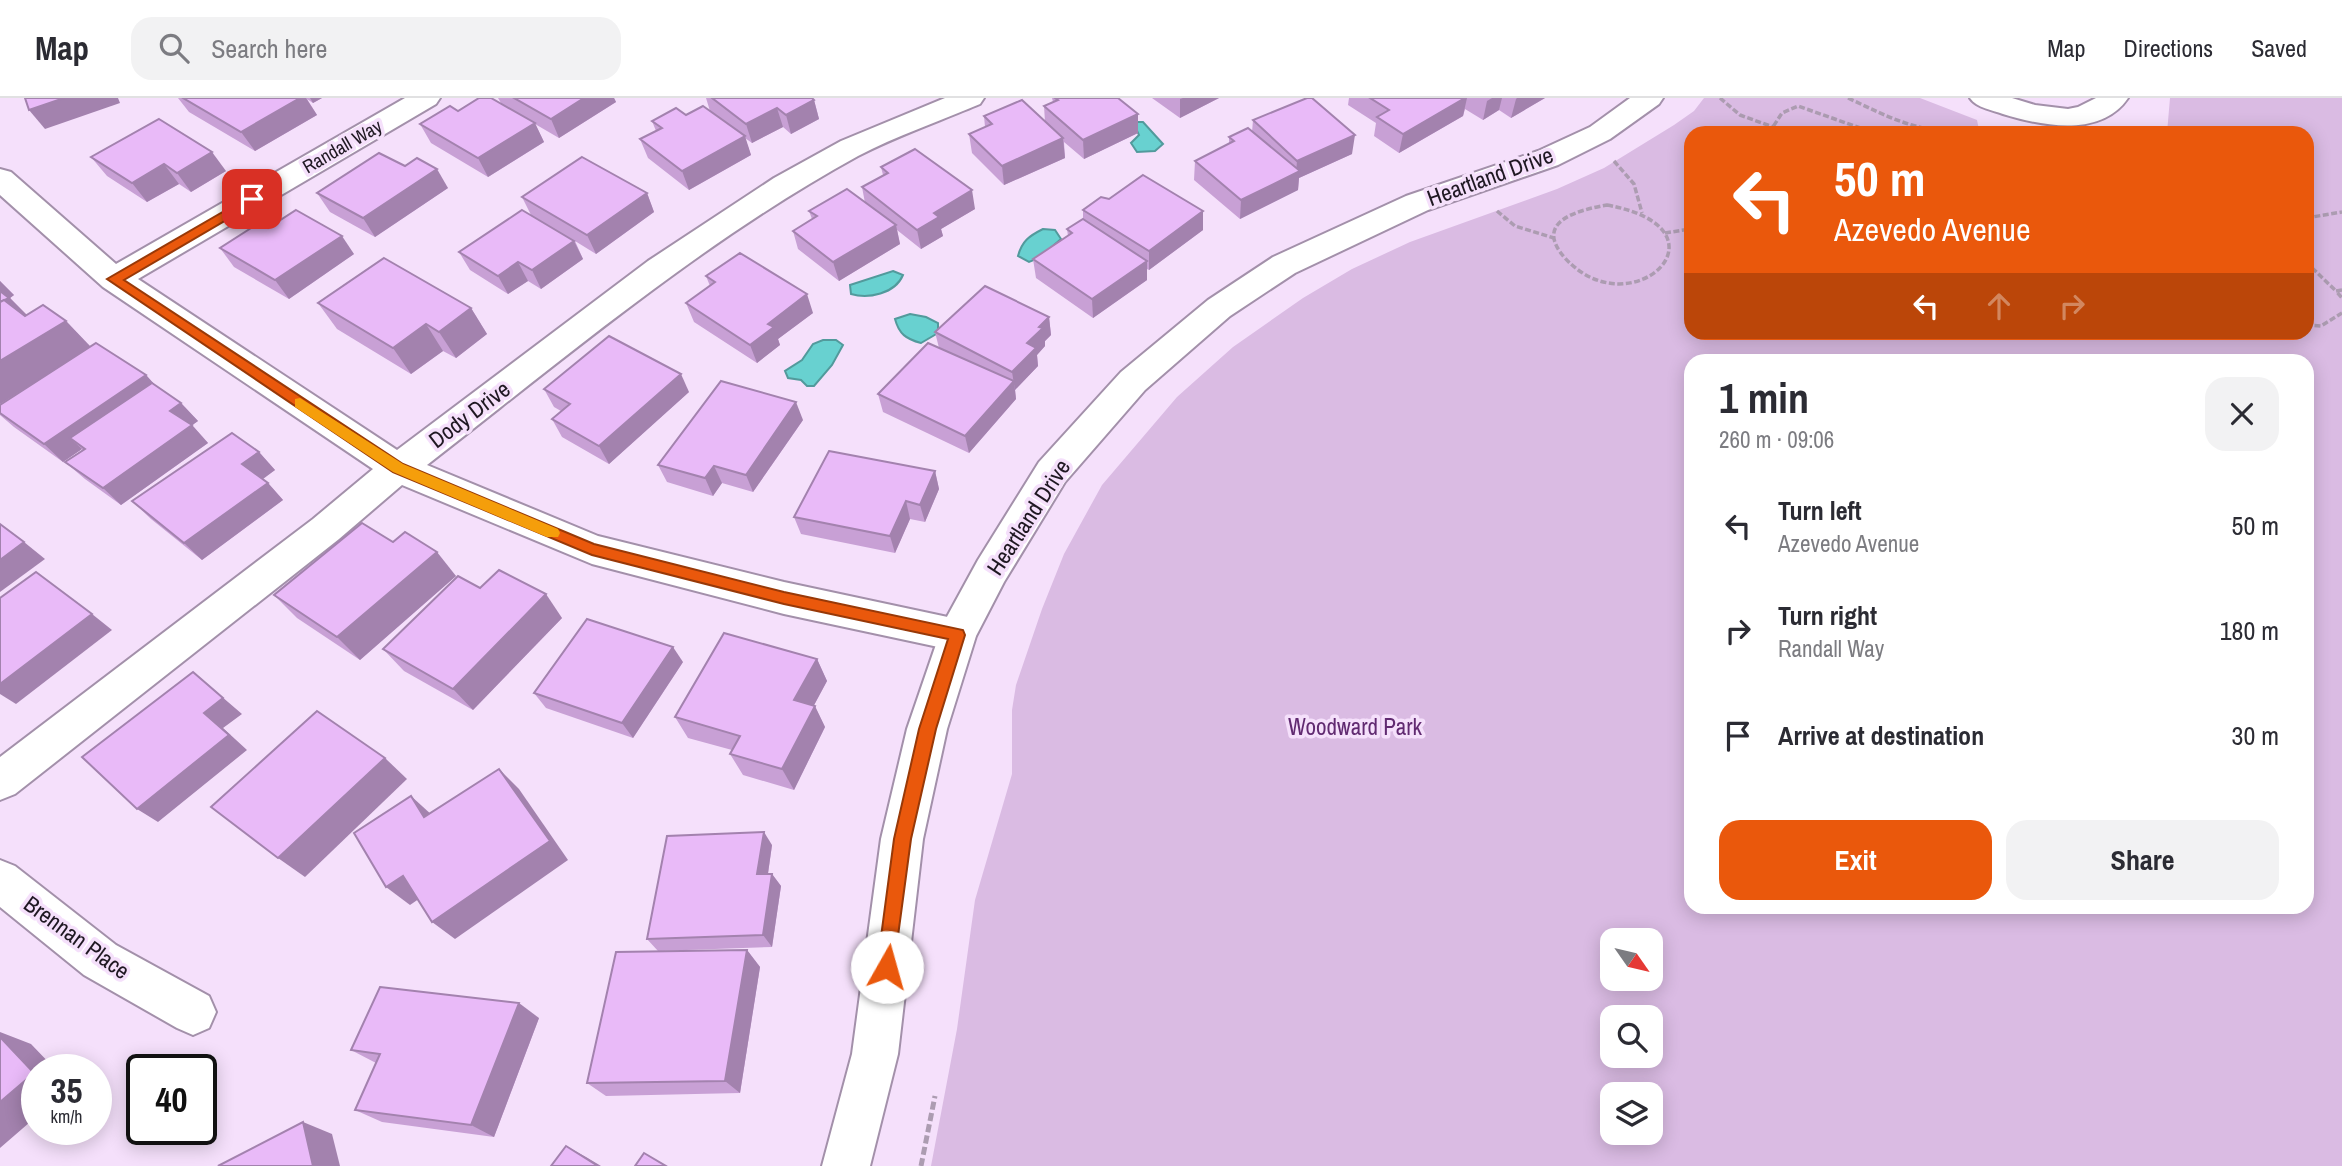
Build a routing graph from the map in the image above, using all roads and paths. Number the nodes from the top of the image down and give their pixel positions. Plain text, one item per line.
1 (426, 98) edge
2 (970, 98) edge
3 (1648, 98) edge
4 (1720, 98) edge
5 (1847, 98) edge
6 (2114, 98) edge
7 (1982, 112) edge
8 (1770, 126) edge
9 (1774, 126) edge
10 (1855, 126) edge
11 (1910, 126) edge
12 (1967, 126) edge
13 (1611, 158) dead end
14 (0, 179) edge
15 (1491, 206) dead end
16 (2342, 212) edge
17 (1642, 215) junction
18 (2314, 217) edge
19 (1684, 230) edge
20 (1664, 233) junction
21 (1554, 237) junction
22 (2314, 270) edge
23 (114, 279) junction
24 (2342, 290) edge
25 (2336, 291) junction
26 (2342, 298) edge
27 (2342, 313) edge
28 (2314, 326) edge
29 (398, 468) junction
30 (957, 635) junction
31 (0, 781) edge
32 (0, 880) edge
33 (193, 1012) dead end
34 (935, 1096) dead end
35 (846, 1166) edge
36 (921, 1166) edge

1 - 23 street, Randall Way
2 - 29 street, Dody Drive
3 - 30 street, Heartland Drive
4 - 8 path
5 - 11 path
6 - 7 street
7 - 12 path
9 - 10 path
13 - 17 path
14 - 23 street
15 - 21 path
16 - 18 path
17 - 20 path
17 - 21 path
19 - 20 path
20 - 21 path
22 - 25 path
23 - 29 street
24 - 25 path
25 - 26 path
27 - 28 path
29 - 30 street
29 - 31 street, Dody Drive
30 - 35 street, Heartland Drive
32 - 33 street, Brennan Place
34 - 36 path

